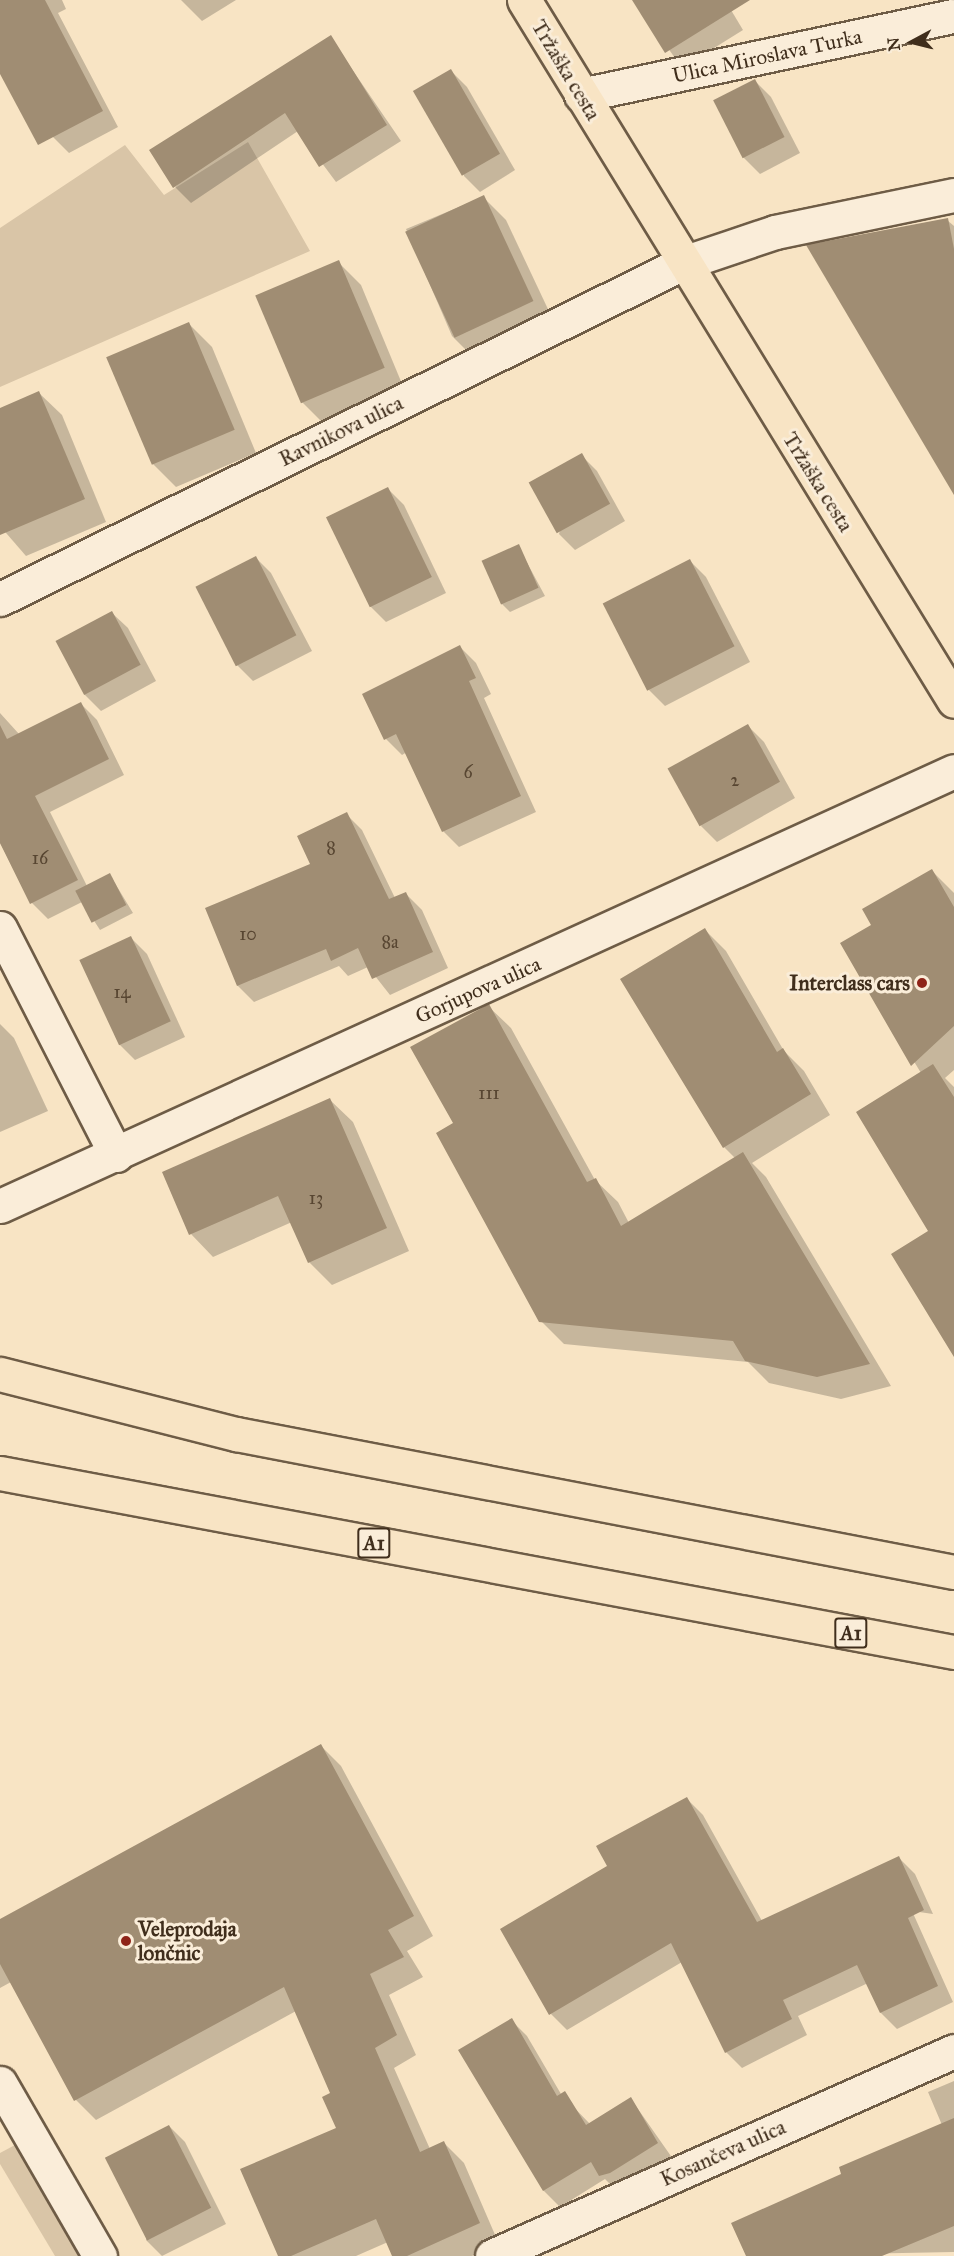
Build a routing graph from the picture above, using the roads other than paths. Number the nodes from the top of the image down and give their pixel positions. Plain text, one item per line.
1 (524, 0) edge
2 (954, 16) edge
3 (580, 95) junction
4 (954, 195) edge
5 (683, 263) junction
6 (0, 599) edge
7 (954, 701) edge
8 (954, 771) edge
9 (0, 928) edge
10 (116, 1155) junction
11 (0, 1206) edge
12 (0, 1374) edge
13 (0, 1473) edge
14 (954, 1572) edge
15 (954, 1652) edge
16 (954, 2051) edge
17 (0, 2083) edge
18 (100, 2256) edge
19 (492, 2256) edge

1 - 3 main road, Tržaška cesta
2 - 3 street, Ulica Miroslava Turka
3 - 5 main road, Tržaška cesta
4 - 5 street
5 - 6 street, Ravnikova ulica
5 - 7 main road, Tržaška cesta
8 - 10 street, Gorjupova ulica
9 - 10 street
10 - 11 street, Gorjupova ulica
12 - 14 main road
13 - 15 main road, A1
16 - 19 street, Kosančeva ulica
17 - 18 street

